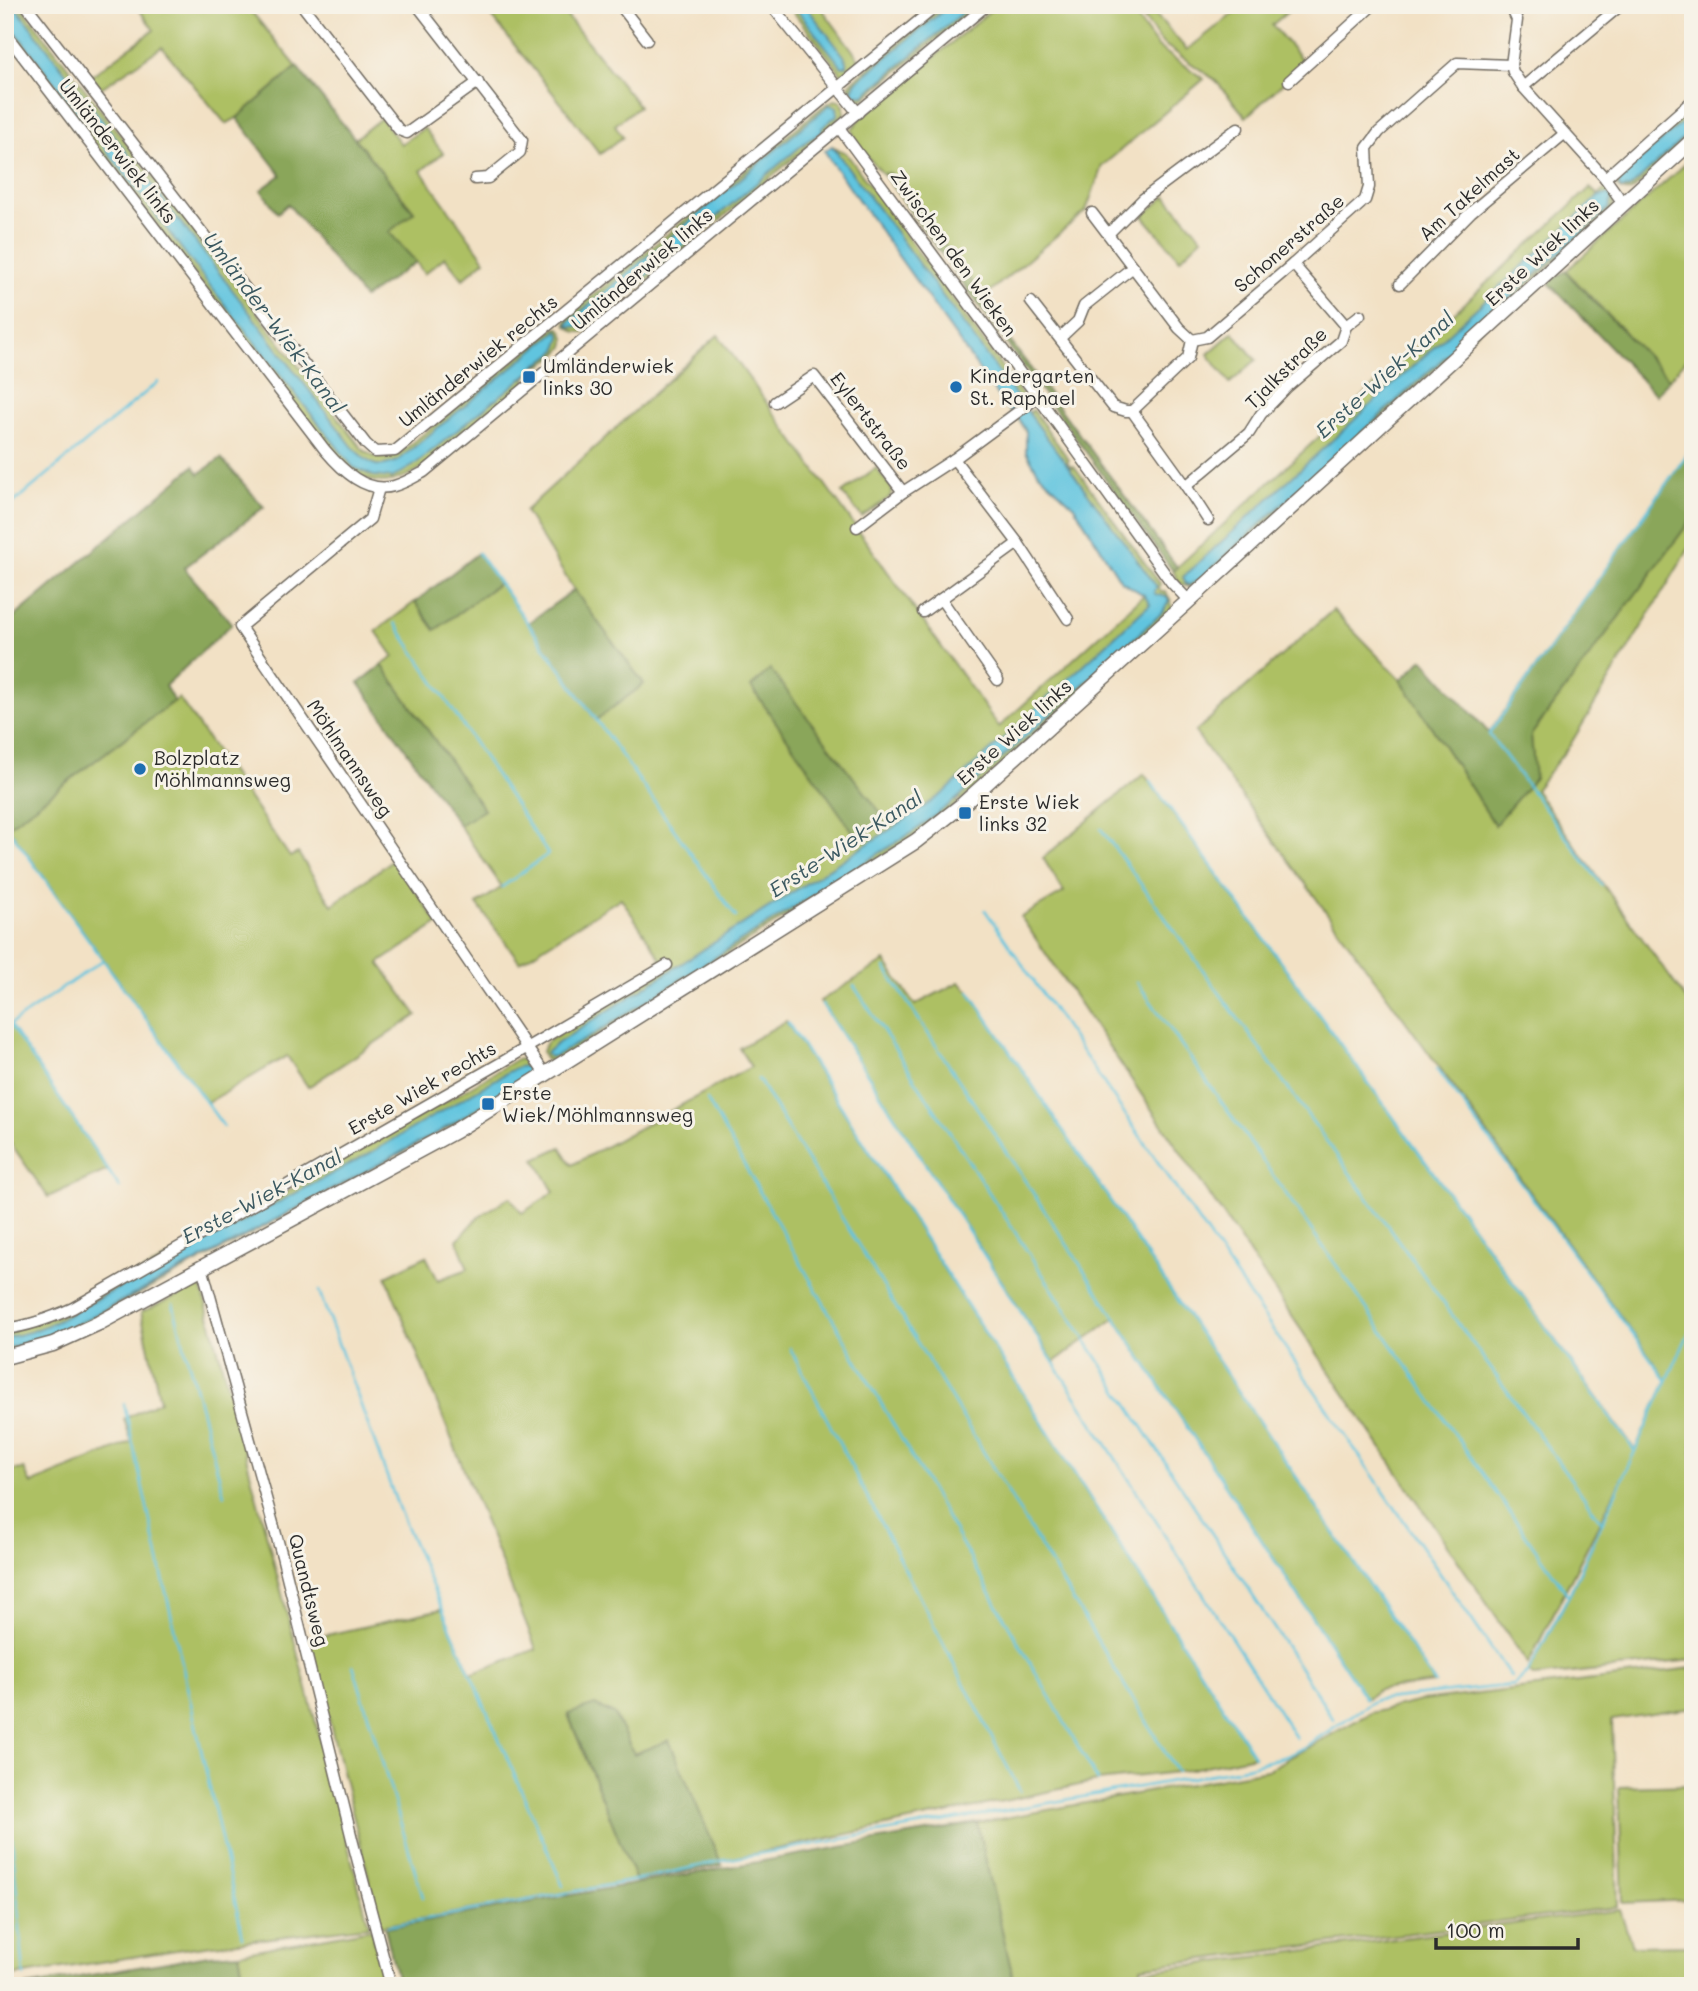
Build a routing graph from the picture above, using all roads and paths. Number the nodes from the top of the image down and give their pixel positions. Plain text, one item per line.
1 (26, 5) edge
2 (302, 5) edge
3 (417, 5) edge
4 (620, 5) edge
5 (771, 5) edge
6 (938, 5) edge
7 (987, 5) edge
8 (1373, 5) edge
9 (1510, 5) edge
10 (1621, 5) edge
11 (5, 33) edge
12 (647, 40) dead end
13 (1511, 65) junction
14 (1289, 80) dead end
15 (478, 82) junction
16 (1523, 87) junction
17 (838, 89) junction
18 (1693, 100) edge
19 (858, 113) junction
20 (1238, 128) dead end
21 (840, 129) junction
22 (1564, 134) junction
23 (1693, 140) edge
24 (1605, 178) junction
25 (475, 179) dead end
26 (1623, 204) junction
27 (1092, 213) dead end
28 (1108, 233) junction
29 (1293, 264) junction
30 (1133, 267) junction
31 (1400, 284) dead end
32 (1031, 302) dead end
33 (1360, 315) dead end
34 (1346, 326) junction
35 (1060, 338) junction
36 (1192, 340) junction
37 (1038, 397) junction
38 (775, 402) dead end
39 (1132, 411) junction
40 (954, 459) junction
41 (1186, 486) junction
42 (379, 488) junction
43 (903, 492) junction
44 (1208, 520) dead end
45 (857, 527) dead end
46 (1018, 543) junction
47 (941, 598) junction
48 (1189, 601) junction
49 (923, 612) dead end
50 (1068, 619) dead end
51 (998, 680) dead end
52 (667, 965) dead end
53 (526, 1048) junction
54 (545, 1074) junction
55 (202, 1267) junction
56 (5, 1329) edge
57 (5, 1357) edge
58 (391, 1986) edge

1 - 17 street, Umländerwiek rechts
2 - 15 street
3 - 15 street
4 - 12 street
5 - 17 street
6 - 17 street, Umländerwiek rechts
7 - 19 street, Umländerwiek links
8 - 14 street
9 - 13 street
10 - 16 street
11 - 42 street, Umländerwiek links
13 - 16 street
13 - 29 street, Schonerstraße
15 - 25 street
16 - 22 street
17 - 19 street
18 - 24 street
19 - 21 street, Umländerwiek links
20 - 28 street
21 - 37 street, Zwischen den Wieken
21 - 42 street, Umländerwiek links
22 - 24 street
22 - 31 street, Am Takelmast
23 - 26 street, Erste Wiek links
24 - 26 street
26 - 48 street, Erste Wiek links
27 - 28 street
28 - 30 street
29 - 34 street, Tjalkstraße
29 - 36 street, Schonerstraße
30 - 35 street
30 - 36 street
32 - 35 street
33 - 34 street
34 - 41 street, Tjalkstraße
35 - 39 street
36 - 39 street
37 - 40 street
37 - 48 street, Zwischen den Wieken
38 - 43 street, Eylertstraße
39 - 41 street
40 - 43 street
40 - 46 street
41 - 44 street
42 - 53 street, Möhlmannsweg
43 - 45 street
46 - 47 street
46 - 50 street
47 - 49 street
47 - 51 street
48 - 54 street, Erste Wiek links
52 - 53 street, Erste Wiek rechts
53 - 54 street, Möhlmannsweg
53 - 56 street, Erste Wiek rechts
54 - 55 street, Erste Wiek links
55 - 57 street, Erste Wiek links
55 - 58 street, Quandtsweg

